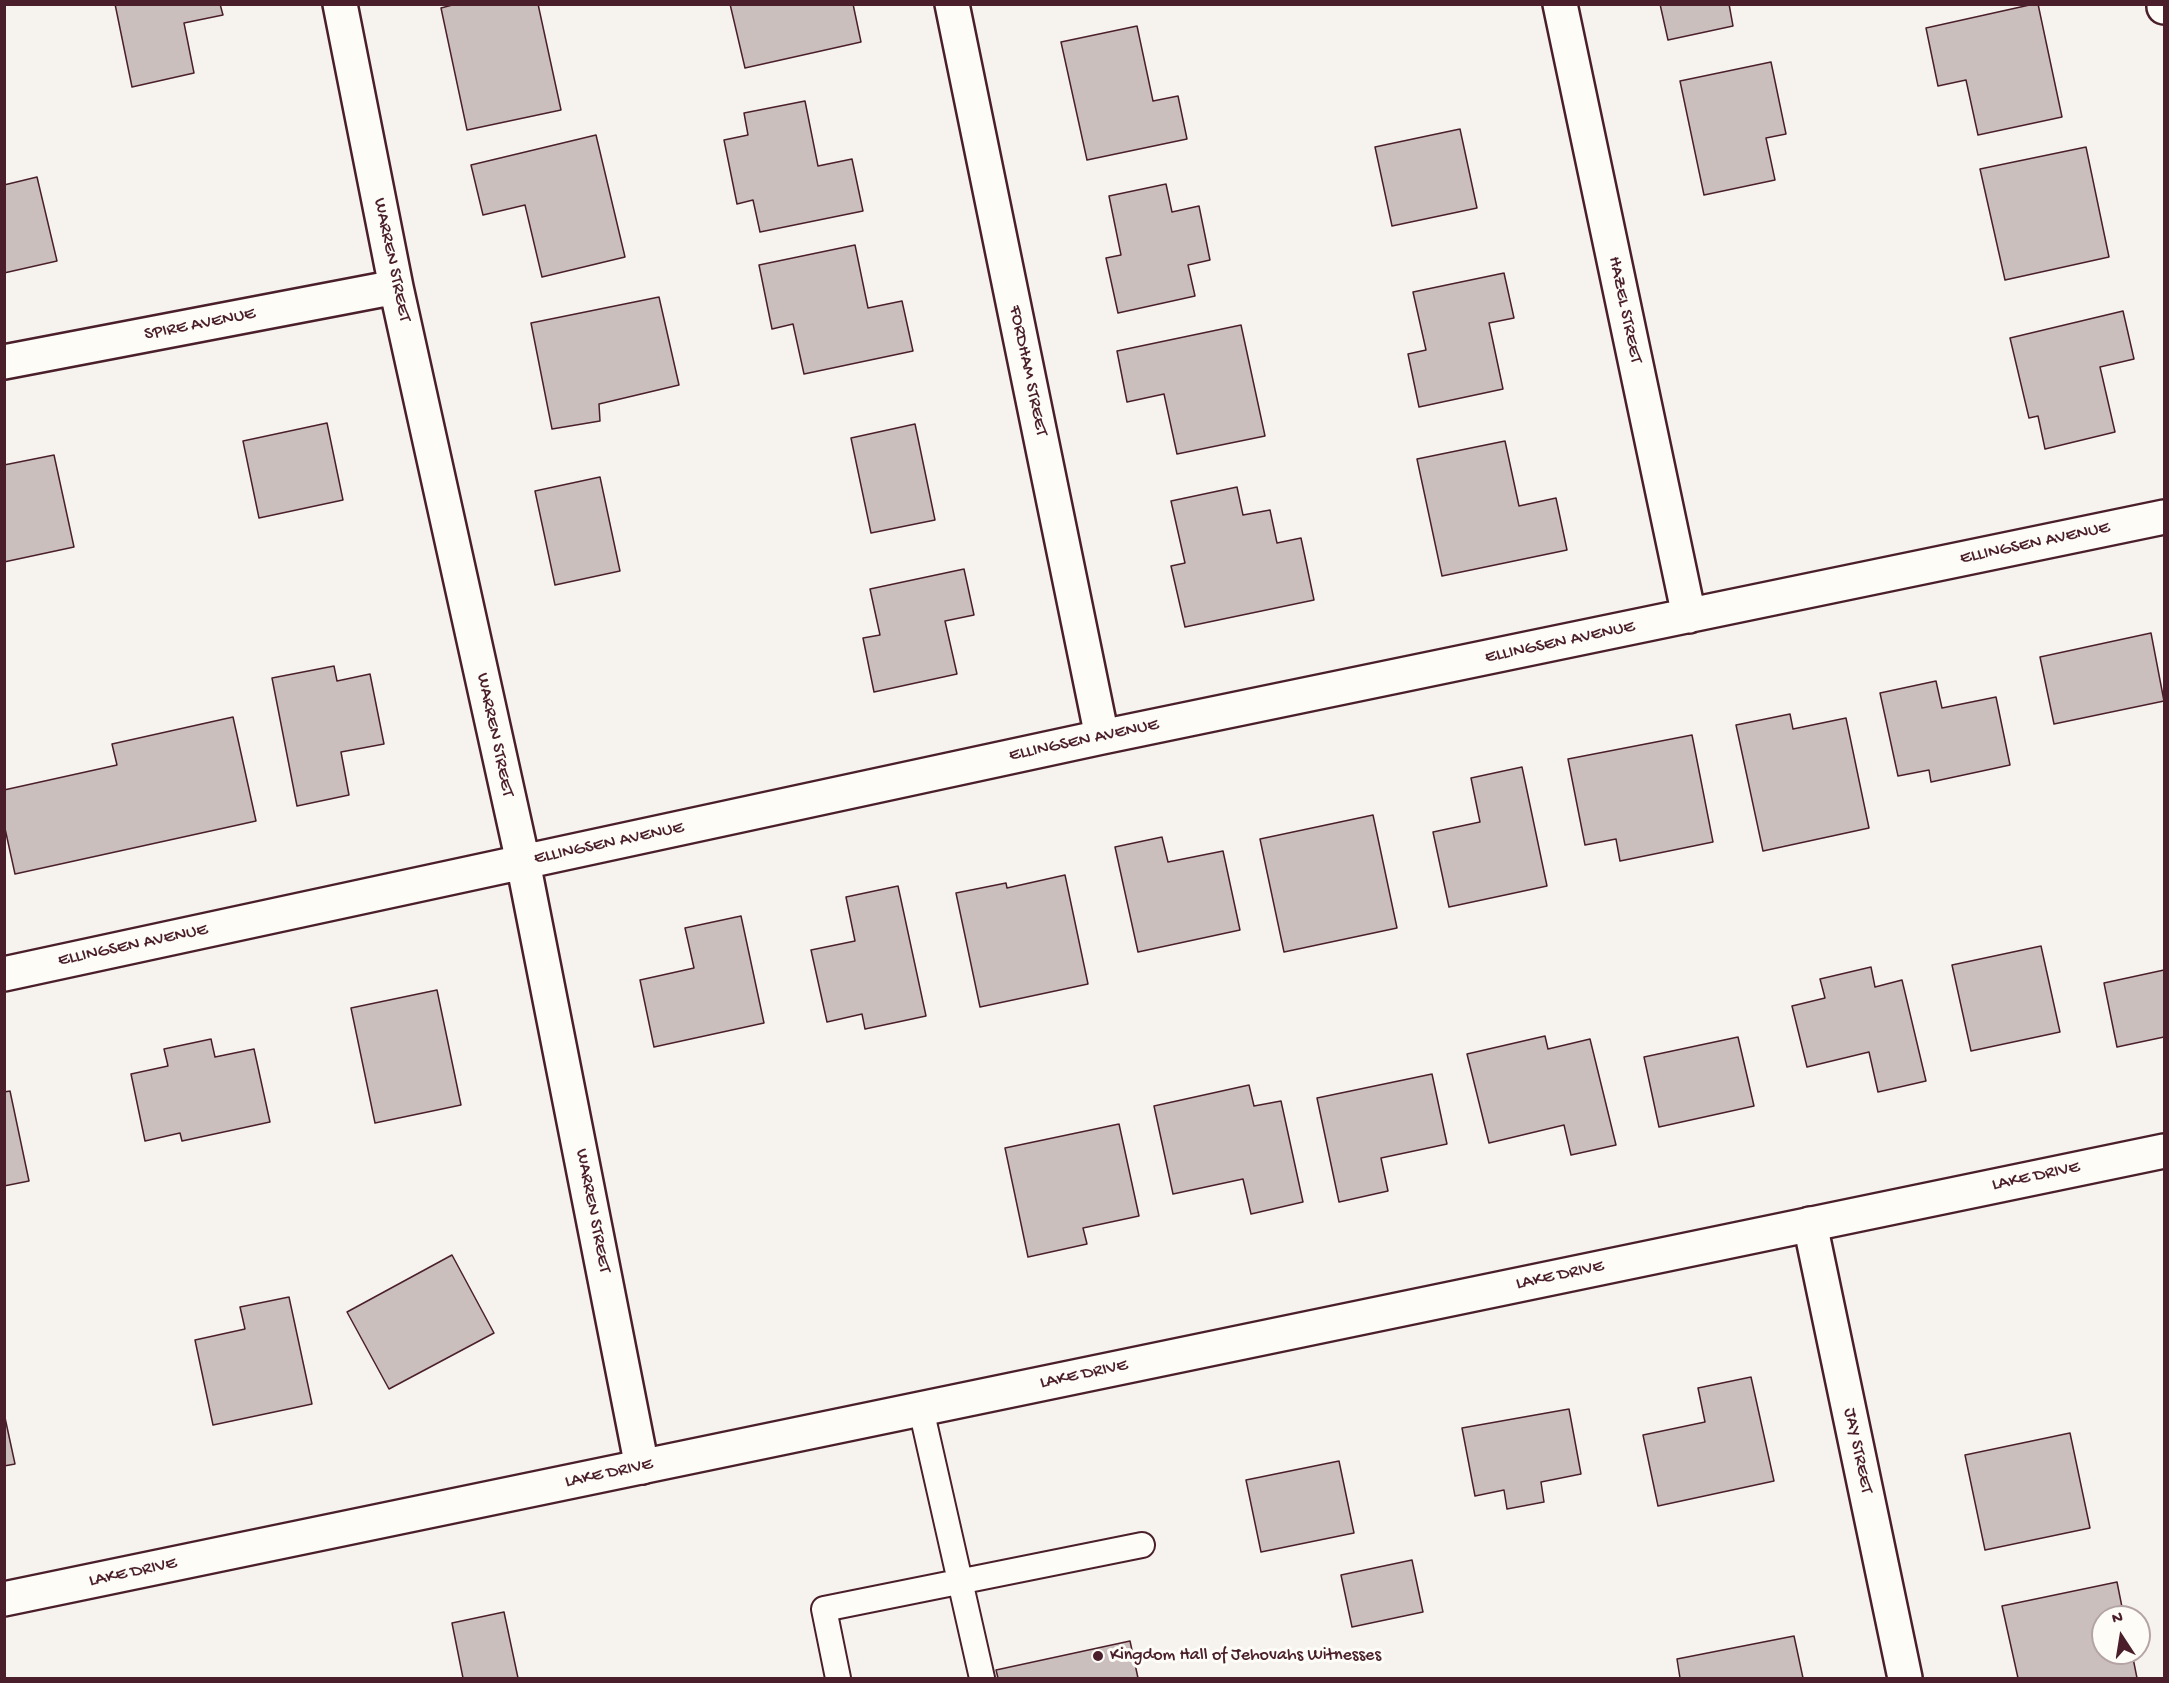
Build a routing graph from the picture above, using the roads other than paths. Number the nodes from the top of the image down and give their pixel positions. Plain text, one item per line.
1 (340, 4) edge
2 (952, 4) edge
3 (1560, 4) edge
4 (396, 287) junction
5 (4, 362) edge
6 (2164, 517) edge
7 (1689, 616) junction
8 (1102, 737) junction
9 (523, 862) junction
10 (4, 974) edge
11 (2164, 1150) edge
12 (1810, 1224) junction
13 (921, 1409) junction
14 (642, 1467) junction
15 (1142, 1545) dead end
16 (961, 1583) junction
17 (4, 1599) edge
18 (838, 1678) edge
19 (982, 1678) edge
20 (1905, 1678) edge

1 - 4 street, WARREN STREET
2 - 8 street, FORDHAM STREET
3 - 7 street, HAZEL STREET
4 - 5 street, SPIRE AVENUE
4 - 9 street, WARREN STREET
6 - 7 street, ELLINGSEN AVENUE
7 - 8 street, ELLINGSEN AVENUE
8 - 9 street, ELLINGSEN AVENUE
9 - 10 street, ELLINGSEN AVENUE
9 - 14 street, WARREN STREET
11 - 12 street, LAKE DRIVE
12 - 13 street, LAKE DRIVE
12 - 20 street, JAY STREET
13 - 14 street, LAKE DRIVE
13 - 16 lane
14 - 17 street, LAKE DRIVE
15 - 16 lane
16 - 18 lane
16 - 19 lane

